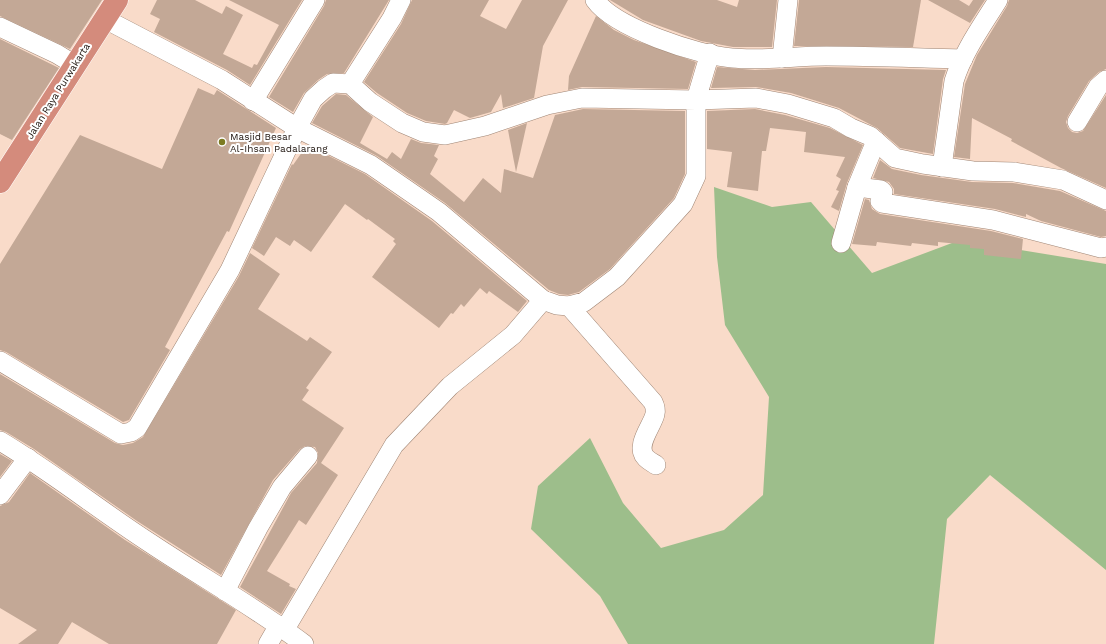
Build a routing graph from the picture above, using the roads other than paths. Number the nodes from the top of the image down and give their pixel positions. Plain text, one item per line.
1 (118, 0) edge
2 (315, 0) edge
3 (401, 0) edge
4 (595, 0) edge
5 (788, 0) edge
6 (998, 0) edge
7 (105, 19) junction
8 (0, 27) edge
9 (710, 53) junction
10 (782, 58) junction
11 (963, 59) junction
12 (75, 65) junction
13 (1106, 80) edge
14 (350, 84) junction
15 (696, 100) junction
16 (253, 101) junction
17 (1077, 122) dead end
18 (297, 128) junction
19 (876, 141) junction
20 (942, 167) junction
21 (1, 180) edge
22 (856, 187) junction
23 (1106, 200) edge
24 (841, 243) dead end
25 (1106, 247) edge
26 (543, 300) junction
27 (569, 306) junction
28 (0, 361) edge
29 (0, 441) edge
30 (308, 456) dead end
31 (28, 458) junction
32 (656, 465) dead end
33 (0, 495) edge
34 (225, 591) junction
35 (282, 627) junction
36 (268, 644) edge
37 (304, 644) edge

1 - 7 highway, Jalan Raya Purwakarta
2 - 16 street
3 - 14 street
4 - 9 street
5 - 10 street
6 - 11 street
7 - 12 highway, Jalan Raya Purwakarta
7 - 16 street
8 - 12 street
9 - 10 street
9 - 15 street
10 - 11 street
11 - 20 street
12 - 21 highway, Jalan Raya Purwakarta
13 - 17 street
14 - 15 street
14 - 18 street
15 - 19 street
15 - 27 street
16 - 18 street
18 - 26 street
18 - 28 street
19 - 20 street
19 - 22 street
20 - 23 street
22 - 24 street
22 - 25 street
26 - 27 street
26 - 35 street
27 - 32 street
29 - 31 street
30 - 34 street
31 - 33 street
31 - 34 street
34 - 35 street
35 - 36 street
35 - 37 street

